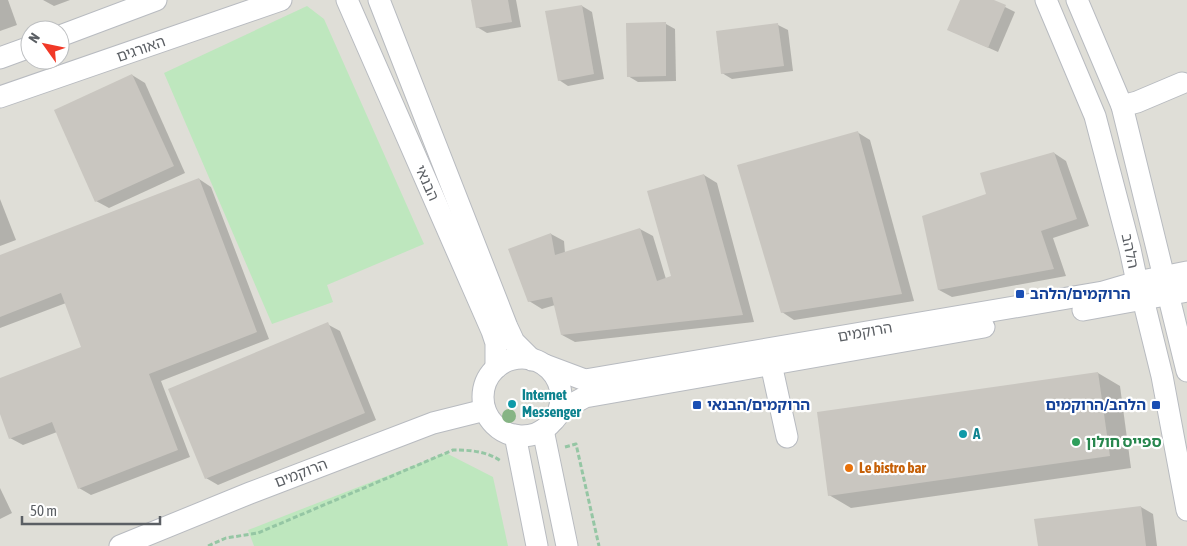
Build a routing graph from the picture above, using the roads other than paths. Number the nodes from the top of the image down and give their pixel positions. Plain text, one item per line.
1 (156, 0) edge
2 (281, 0) edge
3 (347, 0) edge
4 (378, 0) edge
5 (1046, 0) edge
6 (1077, 0) edge
7 (70, 32) edge
8 (20, 51) edge
9 (0, 58) edge
10 (1182, 83) dead end
11 (0, 97) edge
12 (1122, 106) junction
13 (1155, 238) junction
14 (1130, 249) junction
15 (1187, 266) edge
16 (1187, 272) edge
17 (1173, 288) edge
18 (1140, 290) junction
19 (1104, 299) junction
20 (1184, 341) edge
21 (1156, 348) junction
22 (538, 363) junction
23 (771, 364) junction
24 (496, 368) junction
25 (1187, 371) edge
26 (485, 410) junction
27 (548, 425) junction
28 (515, 436) junction
29 (787, 437) dead end
30 (1187, 510) edge
31 (120, 546) edge
32 (537, 546) edge
33 (567, 546) edge

1 - 7 street
2 - 11 street, האורגים
3 - 24 street, הבנאי
4 - 22 street, הבנאי
5 - 14 street, הלהב
6 - 12 street, הלהב
8 - 9 street
10 - 12 street
12 - 13 street, הלהב
13 - 15 street
13 - 17 street, הלהב
14 - 18 street, הלהב
14 - 19 street
16 - 17 street, הרוקמים
17 - 18 street, הרוקמים
17 - 20 street, הלהב
18 - 19 street, הרוקמים
18 - 21 street, הלהב
19 - 21 street
19 - 22 street, הרוקמים
19 - 23 street, הרוקמים
20 - 25 street, הלהב
21 - 30 street, הלהב
22 - 24 street
22 - 27 street
23 - 27 street, הרוקמים
23 - 29 street
24 - 26 street
26 - 28 street
26 - 31 street, הרוקמים
27 - 28 street
27 - 33 street
28 - 32 street

